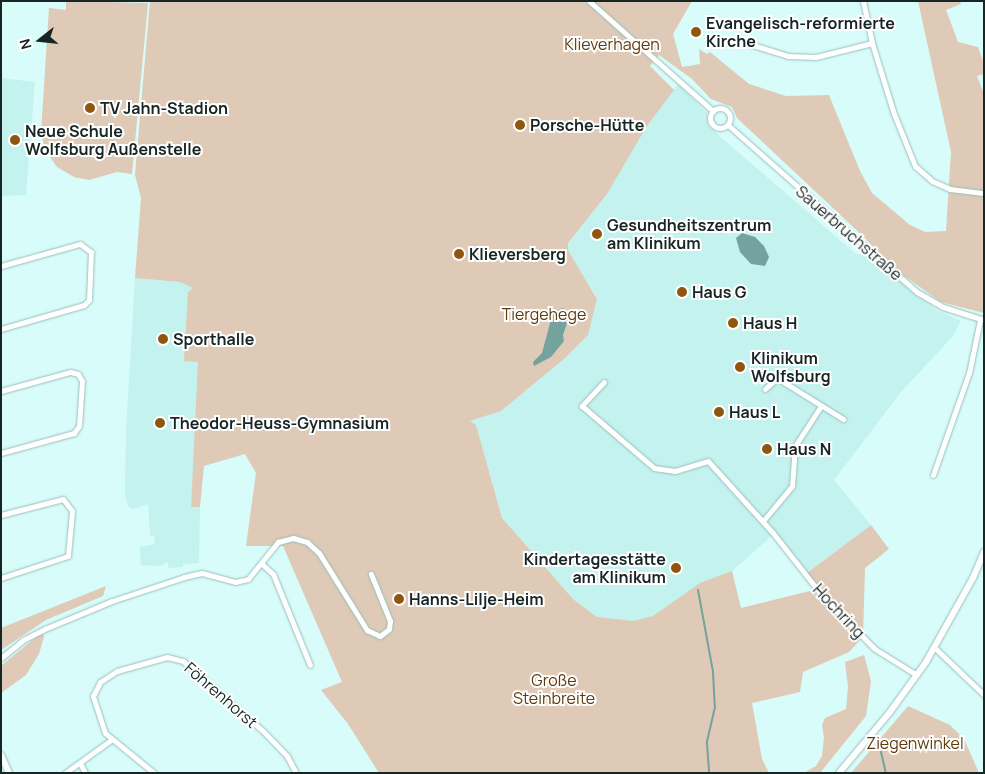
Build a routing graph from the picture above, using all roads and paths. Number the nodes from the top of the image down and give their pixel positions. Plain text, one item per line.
1 (589, 1) edge
2 (863, 1) edge
3 (729, 42) dead end
4 (872, 43) junction
5 (713, 112) junction
6 (728, 125) junction
7 (984, 192) edge
8 (1, 266) edge
9 (982, 320) edge
10 (1, 329) edge
11 (604, 382) dead end
12 (765, 389) dead end
13 (1, 391) edge
14 (821, 406) junction
15 (843, 418) dead end
16 (1, 453) edge
17 (933, 475) dead end
18 (1, 515) edge
19 (763, 521) junction
20 (984, 552) edge
21 (262, 564) junction
22 (370, 574) dead end
23 (1, 578) edge
24 (935, 648) junction
25 (1, 658) edge
26 (310, 665) dead end
27 (917, 675) junction
28 (984, 695) edge
29 (111, 740) junction
30 (1, 755) edge
31 (80, 763) junction
32 (9, 773) edge
33 (65, 773) edge
34 (85, 773) edge
35 (154, 773) edge
36 (296, 773) edge
37 (839, 773) edge

1 - 5 street, Sauerbruchstraße
2 - 4 street
3 - 4 street
4 - 7 street
5 - 6 street, Sauerbruchstraße
5 - 6 street, Sauerbruchstraße
6 - 9 street, Sauerbruchstraße
8 - 10 street
9 - 17 street
11 - 19 street, Hochring
12 - 14 street
13 - 16 street
14 - 15 street
14 - 19 street
18 - 23 street
19 - 27 street, Hochring
20 - 24 street
21 - 22 street
21 - 25 street
21 - 26 street
24 - 27 street
24 - 28 street
27 - 37 street
29 - 31 street
29 - 35 street, Föhrenhorst
29 - 36 street, Föhrenhorst
30 - 32 street
31 - 33 street
31 - 34 street

